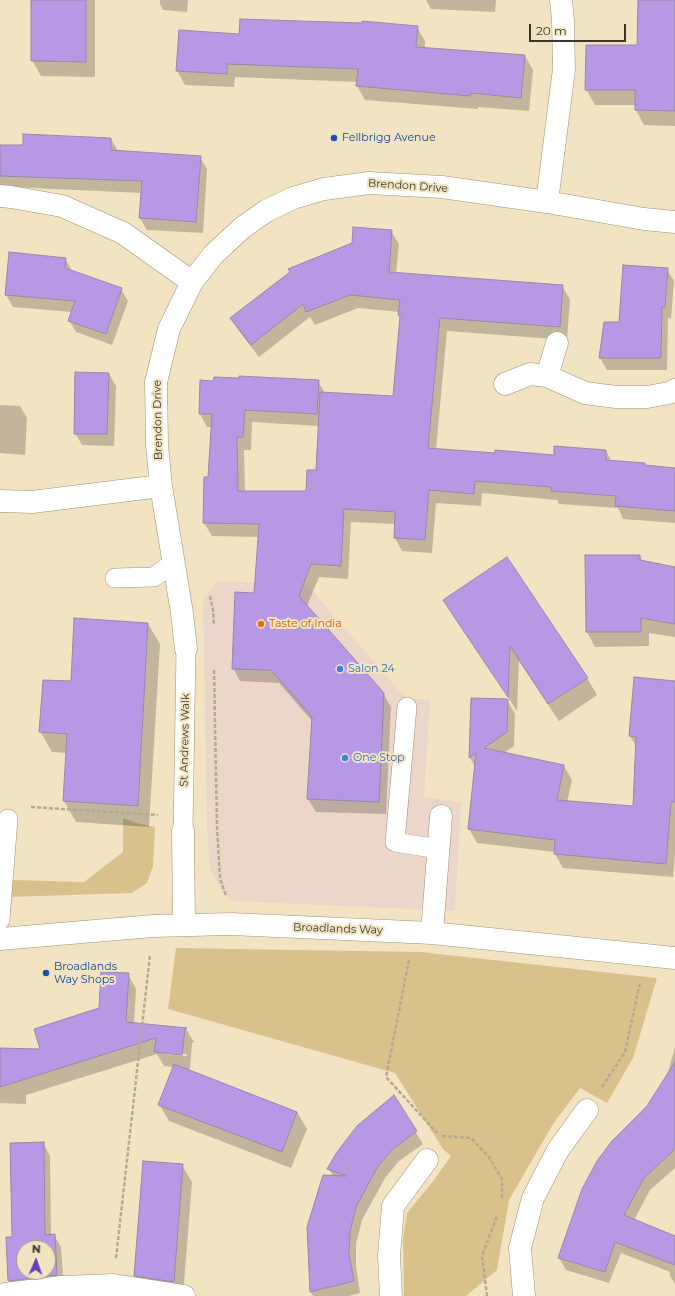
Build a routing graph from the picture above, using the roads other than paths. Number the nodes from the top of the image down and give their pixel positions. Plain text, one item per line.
1 (561, 0) edge
2 (0, 196) edge
3 (547, 202) junction
4 (675, 222) edge
5 (192, 282) junction
6 (557, 344) dead end
7 (547, 376) junction
8 (505, 384) dead end
9 (675, 390) edge
10 (161, 486) junction
11 (0, 501) edge
12 (173, 563) junction
13 (115, 578) dead end
14 (186, 649) joint
15 (407, 707) dead end
16 (441, 816) dead end
17 (8, 819) dead end
18 (183, 824) joint
19 (438, 849) junction
20 (1, 890) edge
21 (0, 920) edge
22 (184, 925) junction
23 (423, 932) junction
24 (0, 939) edge
25 (675, 958) edge
26 (587, 1110) road end
27 (427, 1160) dead end
28 (2, 1296) edge
29 (184, 1296) edge
30 (391, 1296) edge
31 (524, 1296) edge

1 - 3 street
2 - 5 street
3 - 4 street, Brendon Drive
3 - 5 street, Brendon Drive
5 - 10 street, Brendon Drive
6 - 7 street
7 - 8 street
7 - 9 street
10 - 11 street
10 - 12 street, Brendon Drive
12 - 13 lane
12 - 14 street, Brendon Drive
14 - 18 lane, St Andrews Walk
15 - 19 lane
16 - 19 street
17 - 20 lane
18 - 22 street
19 - 23 street
20 - 21 lane
22 - 23 street, Broadlands Way
22 - 24 street, Broadlands Way
23 - 25 street, Broadlands Way
26 - 31 street
27 - 30 street
28 - 29 street

